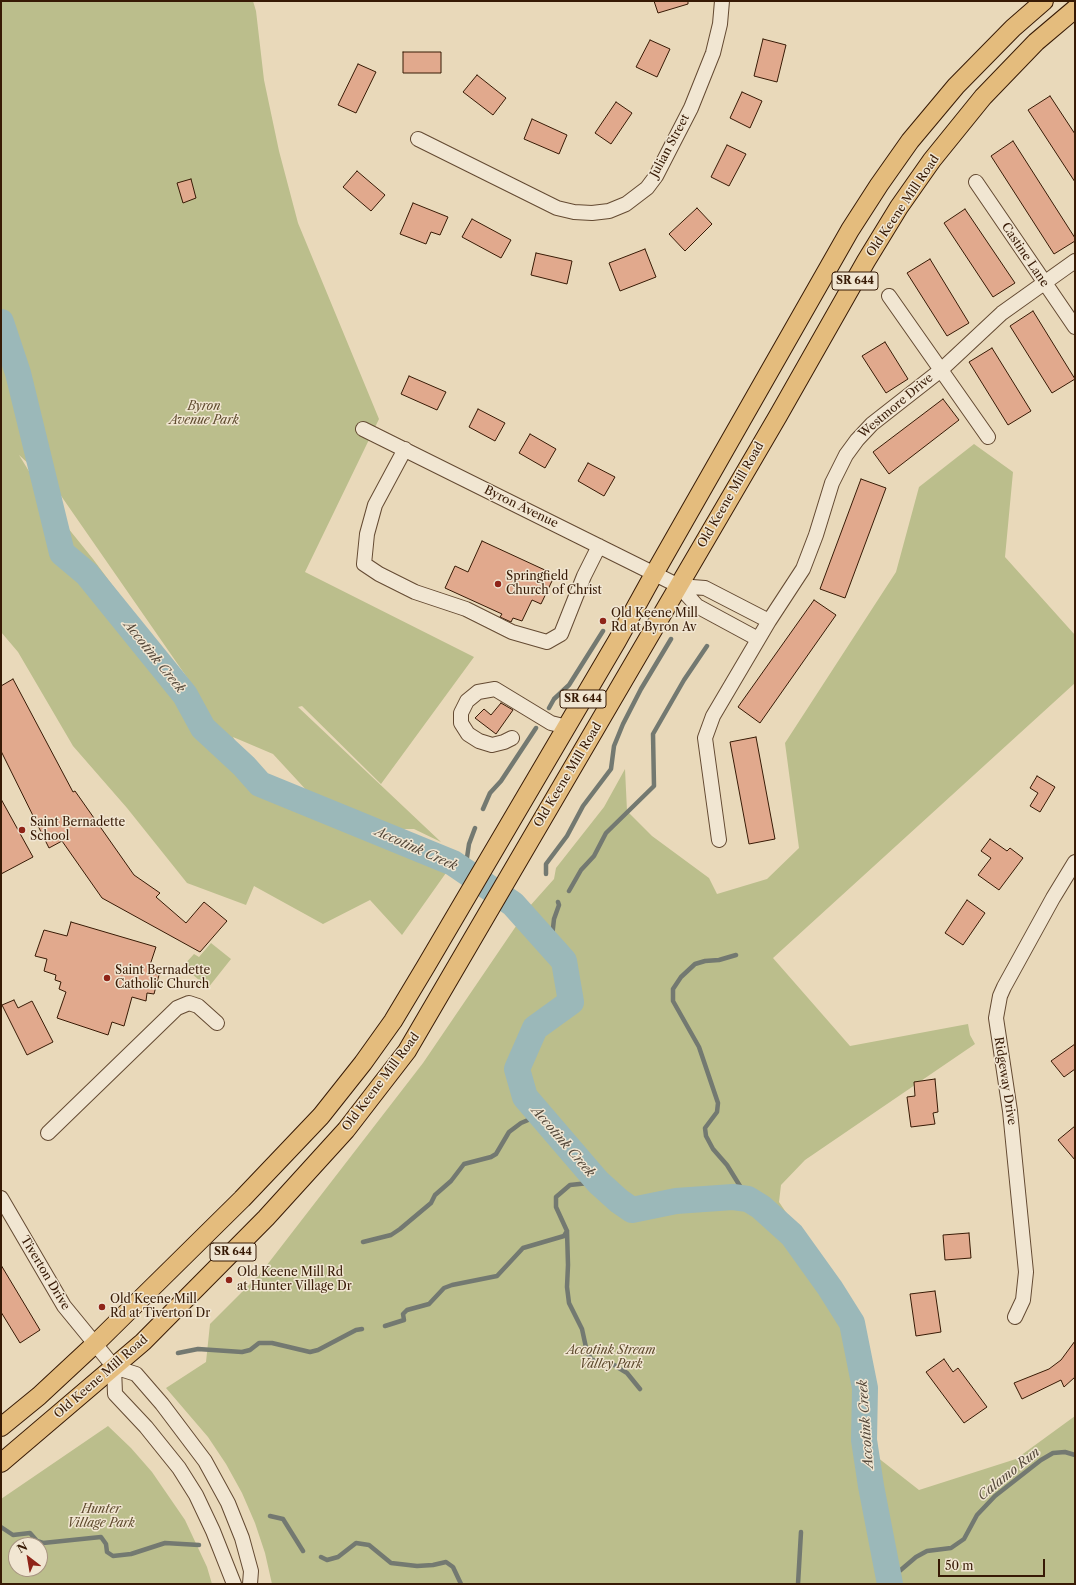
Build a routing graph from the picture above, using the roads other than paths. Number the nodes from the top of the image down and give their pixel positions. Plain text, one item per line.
1 (722, 1) edge
2 (1044, 1) edge
3 (1075, 9) edge
4 (418, 139) dead end
5 (976, 182) dead end
6 (1075, 261) edge
7 (1044, 282) junction
8 (889, 296) dead end
9 (1075, 327) edge
10 (941, 370) junction
11 (363, 429) dead end
12 (988, 437) dead end
13 (405, 449) junction
14 (599, 546) junction
15 (654, 574) junction
16 (679, 586) junction
17 (769, 621) junction
18 (758, 639) junction
19 (567, 727) junction
20 (512, 738) dead end
21 (719, 840) dead end
22 (1075, 862) edge
23 (217, 1023) dead end
24 (48, 1133) dead end
25 (1, 1198) edge
26 (1015, 1317) dead end
27 (96, 1343) junction
28 (114, 1367) junction
29 (1, 1427) edge
30 (1, 1463) edge
31 (234, 1584) edge
32 (250, 1584) edge

1 - 4 street, Julian Street
2 - 15 main road, SR 644
3 - 16 main road, Old Keene Mill Road / SR 644
5 - 7 street, Castine Lane
6 - 7 street, Westmore Drive
7 - 9 street, Castine Lane
7 - 10 street, Westmore Drive
8 - 10 street
10 - 12 street
10 - 17 street, Westmore Drive
11 - 13 street, Byron Avenue
13 - 14 street, Byron Avenue
13 - 14 street
14 - 15 street, Byron Avenue
15 - 16 street, Byron Avenue
15 - 19 main road, SR 644
16 - 17 street
16 - 18 street
16 - 28 main road, Old Keene Mill Road / SR 644
17 - 18 street, Westmore Drive
18 - 21 street, Westmore Drive
19 - 20 street
19 - 27 main road, SR 644
22 - 26 street, Ridgeway Drive
23 - 24 street
25 - 27 street, Tiverton Drive
27 - 28 street, Tiverton Drive
27 - 29 main road, SR 644
28 - 30 main road, Old Keene Mill Road / SR 644
28 - 31 street
28 - 32 street

